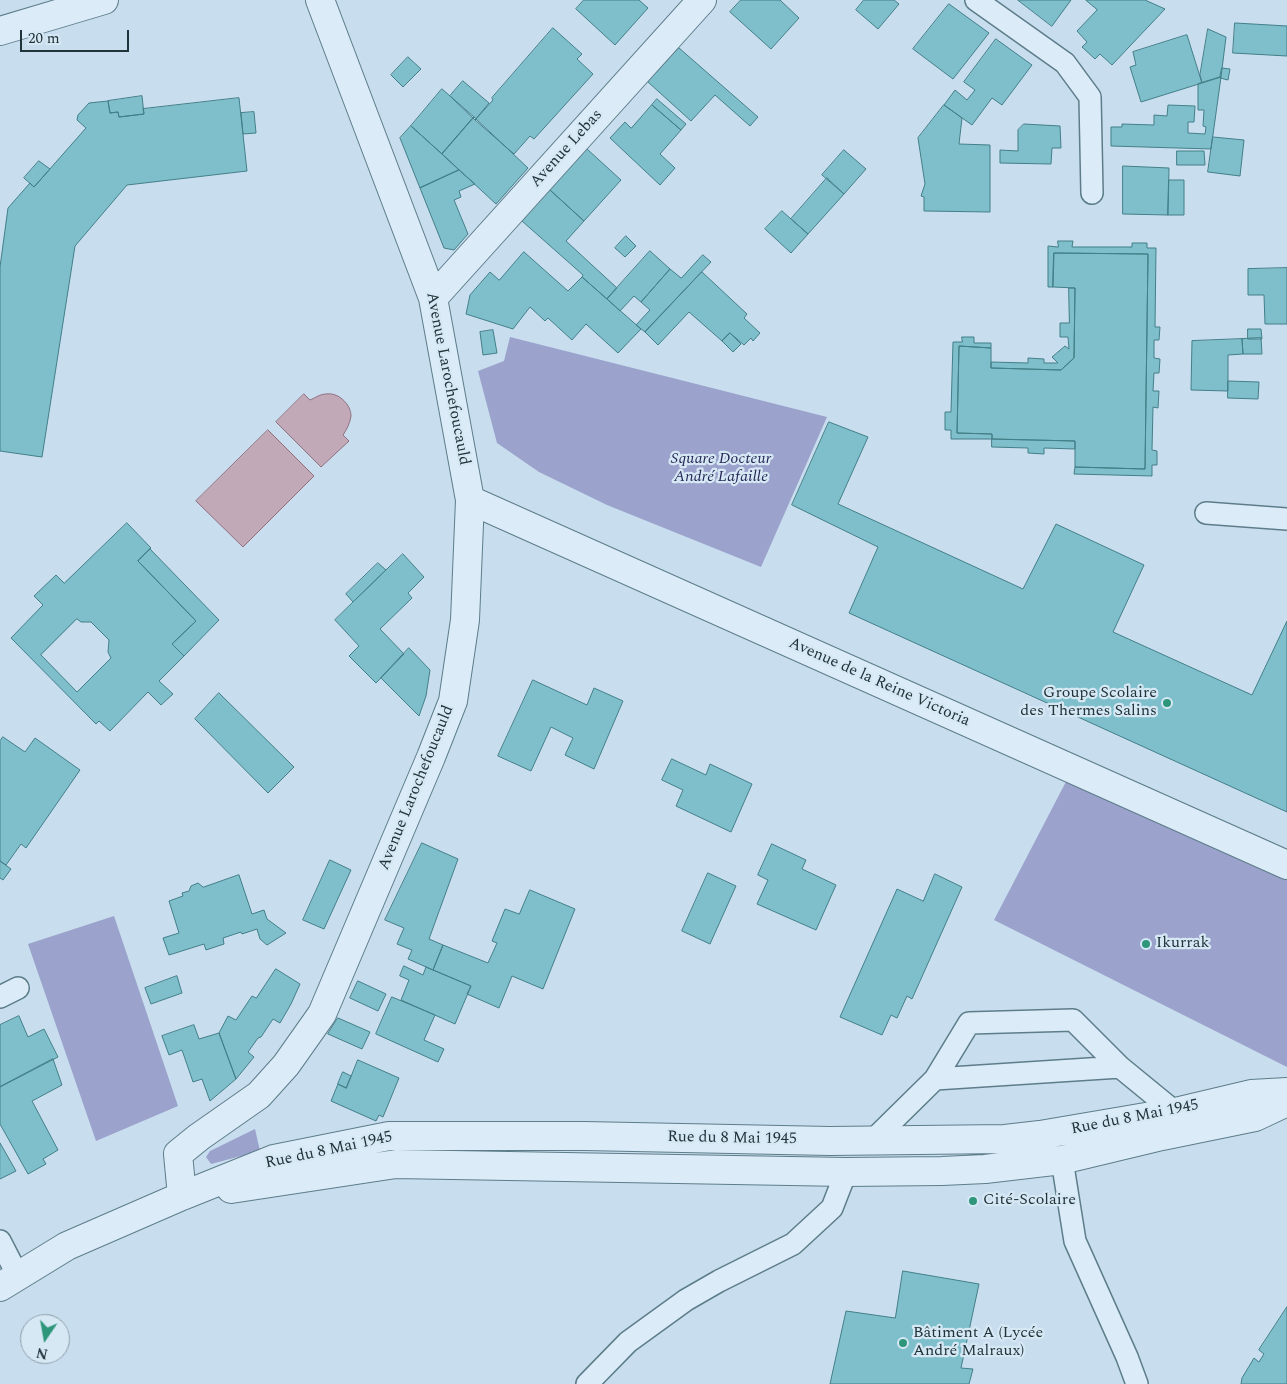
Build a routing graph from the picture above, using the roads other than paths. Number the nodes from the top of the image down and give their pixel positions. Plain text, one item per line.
1 (104, 0) edge
2 (320, 0) edge
3 (702, 0) edge
4 (976, 0) edge
5 (0, 30) edge
6 (1092, 193) dead end
7 (433, 298) junction
8 (470, 500) junction
9 (1206, 513) dead end
10 (1287, 520) edge
11 (1287, 865) edge
12 (1120, 1067) junction
13 (935, 1079) junction
14 (1287, 1092) edge
15 (1287, 1102) edge
16 (1175, 1112) junction
17 (872, 1140) junction
18 (1062, 1160) junction
19 (846, 1172) junction
20 (182, 1196) junction
21 (0, 1241) edge
22 (9, 1281) edge
23 (587, 1384) edge
24 (1137, 1384) edge

1 - 5 street
2 - 7 street, Avenue Larochefoucauld
3 - 7 street, Avenue Lebas
4 - 6 lane
7 - 8 street, Avenue Larochefoucauld
8 - 11 street, Avenue de la Reine Victoria
8 - 20 street, Avenue Larochefoucauld
9 - 10 lane
12 - 13 lane
12 - 13 lane
12 - 16 lane
13 - 17 lane
14 - 16 street, Rue du 8 Mai 1945
15 - 18 street, Rue du 8 Mai 1945
16 - 17 street, Rue du 8 Mai 1945
17 - 20 street, Rue du 8 Mai 1945
18 - 19 street, Rue du 8 Mai 1945
18 - 24 lane
19 - 20 street, Rue du 8 Mai 1945
19 - 23 lane
20 - 22 street, Rue du 8 Mai 1945
21 - 22 lane

